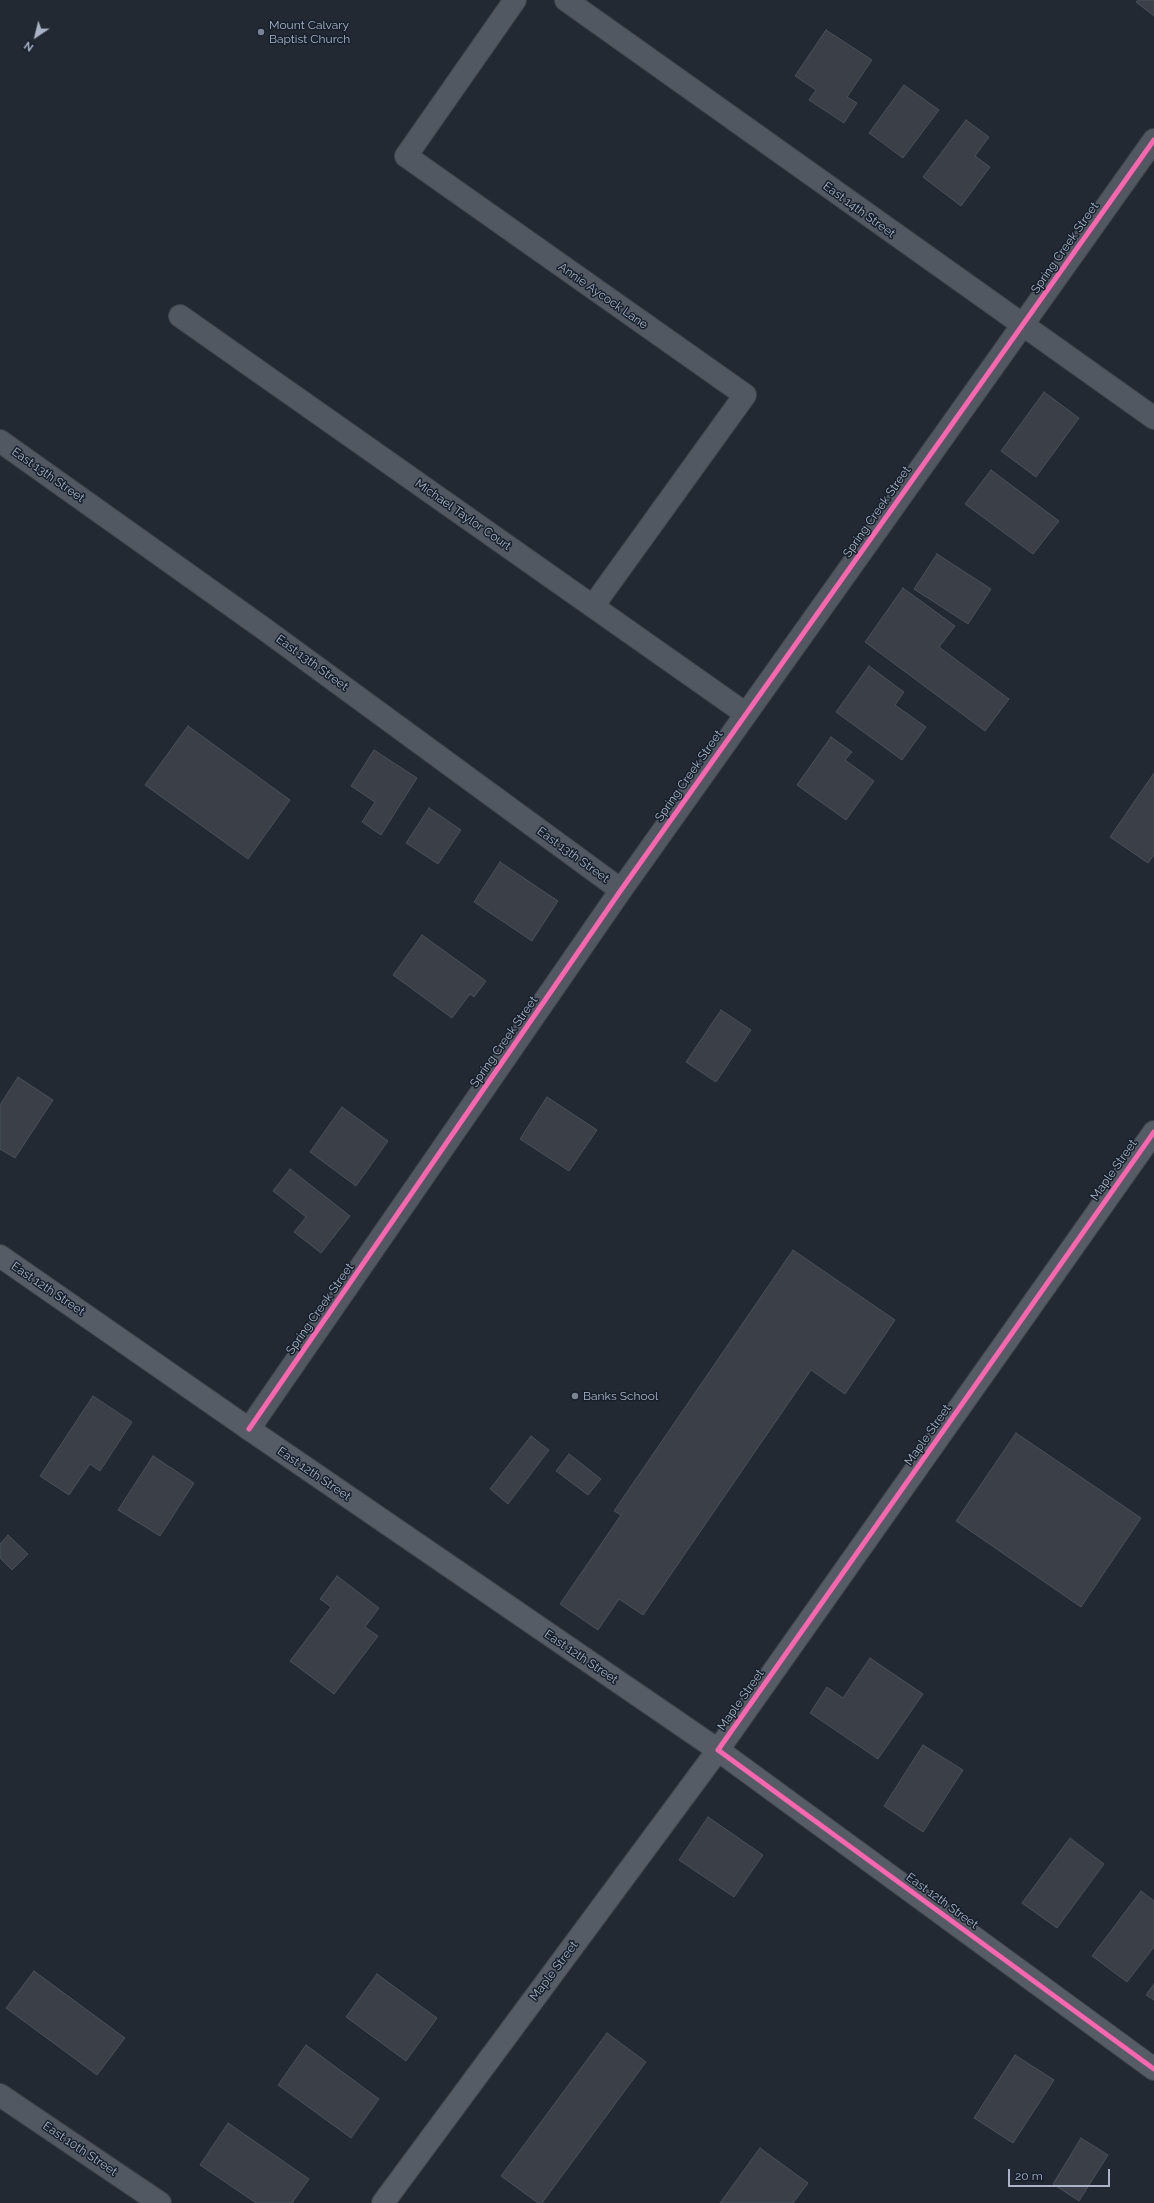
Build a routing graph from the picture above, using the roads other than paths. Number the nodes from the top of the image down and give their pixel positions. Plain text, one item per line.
1 (516, 0) edge
2 (566, 0) edge
3 (1154, 140) edge
4 (180, 316) dead end
5 (1022, 326) junction
6 (1154, 418) edge
7 (0, 440) edge
8 (593, 606) junction
9 (746, 714) junction
10 (620, 890) junction
11 (1154, 1132) edge
12 (0, 1256) edge
13 (249, 1429) junction
14 (718, 1750) junction
15 (1154, 2069) edge
16 (0, 2095) edge
17 (390, 2200) edge
18 (160, 2203) edge

1 - 8 street, Annie Aycock Lane
2 - 5 street, East 14th Street
3 - 5 street, Spring Creek Street
4 - 8 street, Michael Taylor Court
5 - 6 street, East 14th Street
5 - 9 street, Spring Creek Street
7 - 10 street, East 13th Street
8 - 9 street, Michael Taylor Court
9 - 10 street, Spring Creek Street
10 - 13 street, Spring Creek Street
11 - 14 main road, Maple Street
12 - 13 main road, East 12th Street
13 - 14 main road, East 12th Street
14 - 15 main road, East 12th Street
14 - 17 main road, Maple Street
16 - 18 street, East 10th Street

